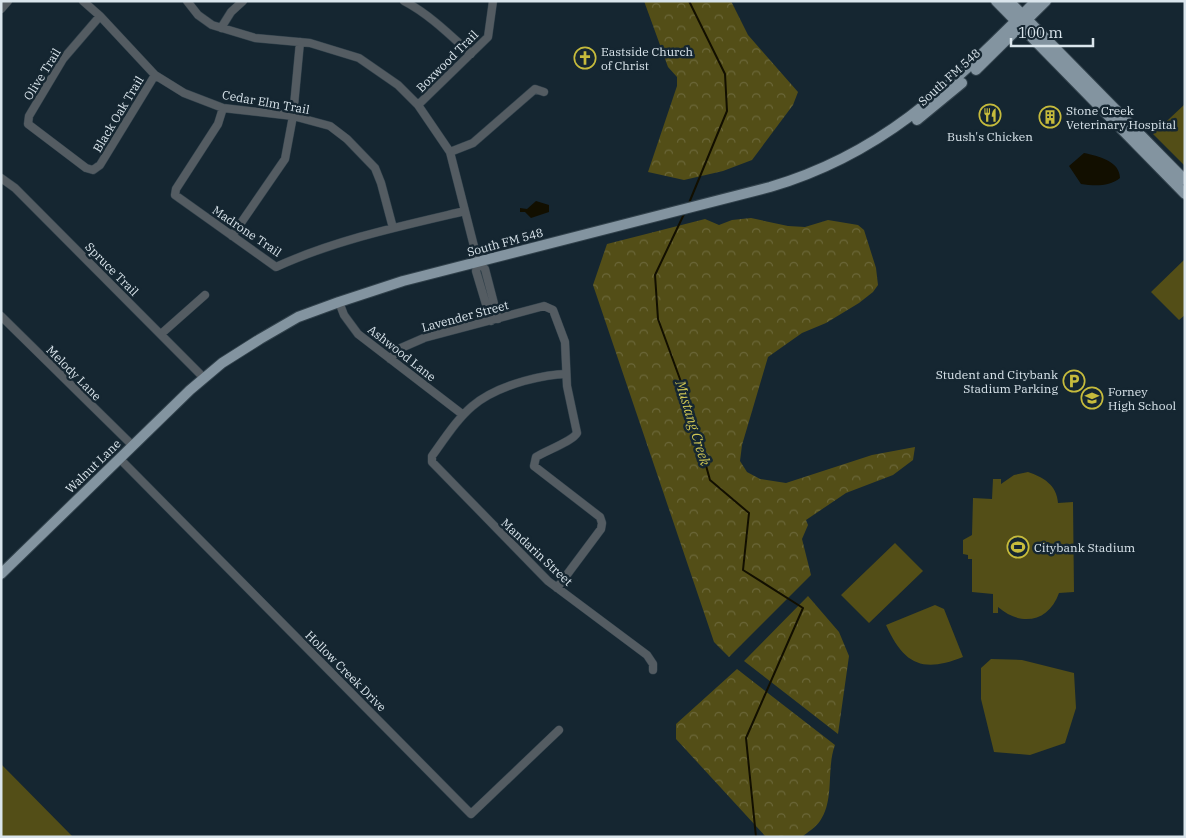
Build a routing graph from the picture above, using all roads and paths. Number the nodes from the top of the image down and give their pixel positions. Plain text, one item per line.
1 (8, 1) edge
2 (83, 1) edge
3 (187, 1) edge
4 (243, 1) edge
5 (404, 1) edge
6 (493, 1) edge
7 (996, 1) edge
8 (1009, 1) edge
9 (1036, 1) edge
10 (1046, 1) edge
11 (416, 4) edge
12 (1, 9) edge
13 (100, 16) junction
14 (1021, 21) junction
15 (221, 28) junction
16 (300, 42) junction
17 (471, 54) junction
18 (155, 76) junction
19 (544, 92) dead end
20 (418, 105) junction
21 (223, 108) junction
22 (294, 116) junction
23 (28, 124) joint
24 (450, 152) junction
25 (1164, 166) junction
26 (1, 178) edge
27 (1185, 180) edge
28 (1183, 192) edge
29 (465, 211) junction
30 (392, 228) junction
31 (232, 236) junction
32 (478, 262) junction
33 (205, 296) dead end
34 (339, 302) junction
35 (1, 316) edge
36 (494, 320) junction
37 (161, 334) junction
38 (390, 359) junction
39 (566, 374) junction
40 (204, 378) junction
41 (462, 414) junction
42 (132, 445) junction
43 (119, 458) junction
44 (1, 574) edge
45 (556, 588) junction
46 (653, 670) dead end
47 (559, 730) dead end

1 - 12 street
2 - 13 street, Cedar Elm Trail
3 - 15 street
4 - 15 street
5 - 11 street
6 - 17 street, Boxwood Trail
7 - 14 main road
8 - 14 main road
9 - 14 main road, South FM 548
10 - 14 main road, South FM 548
11 - 17 street
13 - 18 street, Cedar Elm Trail
13 - 23 street, Olive Trail
14 - 25 main road
14 - 32 main road, South FM 548
15 - 16 street
16 - 20 street
16 - 22 street
17 - 20 street, Boxwood Trail
18 - 21 street, Cedar Elm Trail
18 - 23 street, Black Oak Trail
19 - 24 street
20 - 24 street
21 - 22 street, Cedar Elm Trail
21 - 31 street, Madrone Trail
22 - 30 street, Cedar Elm Trail
22 - 31 street
24 - 29 street
25 - 27 main road
25 - 28 main road
26 - 37 street, Spruce Trail
29 - 30 street, Madrone Trail
29 - 32 street
30 - 31 street, Madrone Trail
32 - 34 main road, South FM 548
32 - 36 street
33 - 37 street
34 - 38 street, Ashwood Lane
34 - 40 main road, South FM 548
35 - 42 street, Melody Lane
36 - 38 street, Lavender Street
36 - 39 street, Lavender Street
37 - 40 street, Spruce Trail
38 - 41 street, Ashwood Lane
39 - 41 street
39 - 45 street
40 - 42 main road, Walnut Lane
41 - 45 street, Mandarin Street
42 - 43 main road, Walnut Lane
43 - 44 main road, Walnut Lane
43 - 47 street, Hollow Creek Drive
45 - 46 street, Mandarin Street

